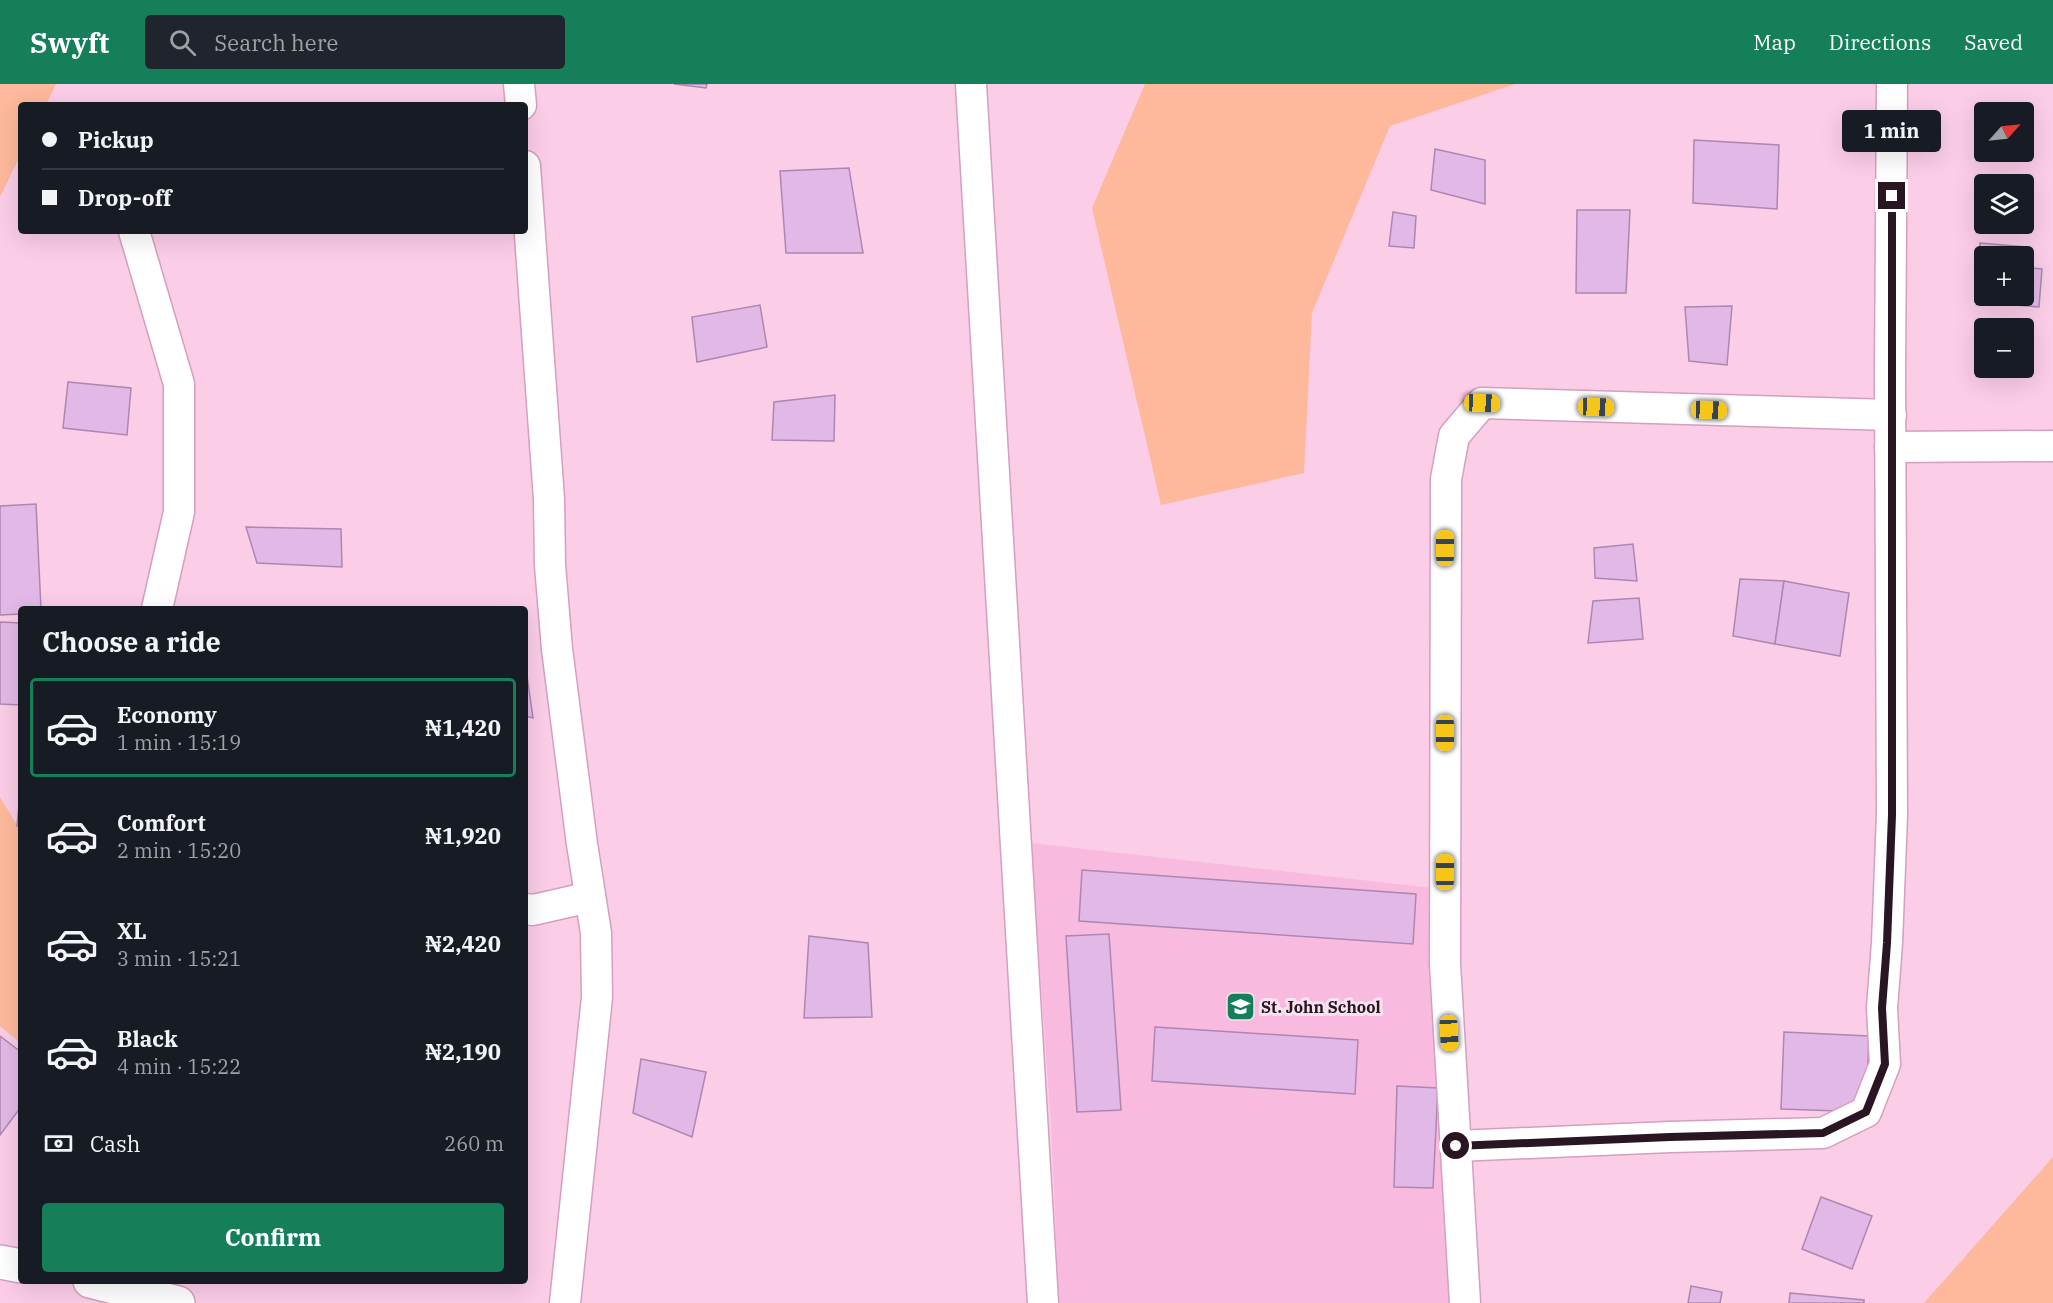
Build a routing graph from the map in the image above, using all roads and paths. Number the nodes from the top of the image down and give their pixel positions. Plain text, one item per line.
1 (519, 84) edge
2 (971, 84) edge
3 (1892, 84) edge
4 (521, 102) edge
5 (528, 208) edge
6 (135, 234) edge
7 (1891, 416) junction
8 (2053, 446) edge
9 (1890, 447) junction
10 (159, 606) edge
11 (590, 897) junction
12 (528, 909) edge
13 (1456, 1146) junction
14 (0, 1262) edge
15 (18, 1265) edge
16 (102, 1284) edge
17 (178, 1303) edge
18 (565, 1303) edge
19 (1043, 1303) edge
20 (1465, 1303) edge

1 - 4 street
2 - 19 street
3 - 7 street
5 - 11 street
6 - 10 street
7 - 9 street
7 - 13 street
8 - 9 street
9 - 13 street
11 - 12 street
11 - 18 street
13 - 20 street
14 - 15 street
16 - 17 street

